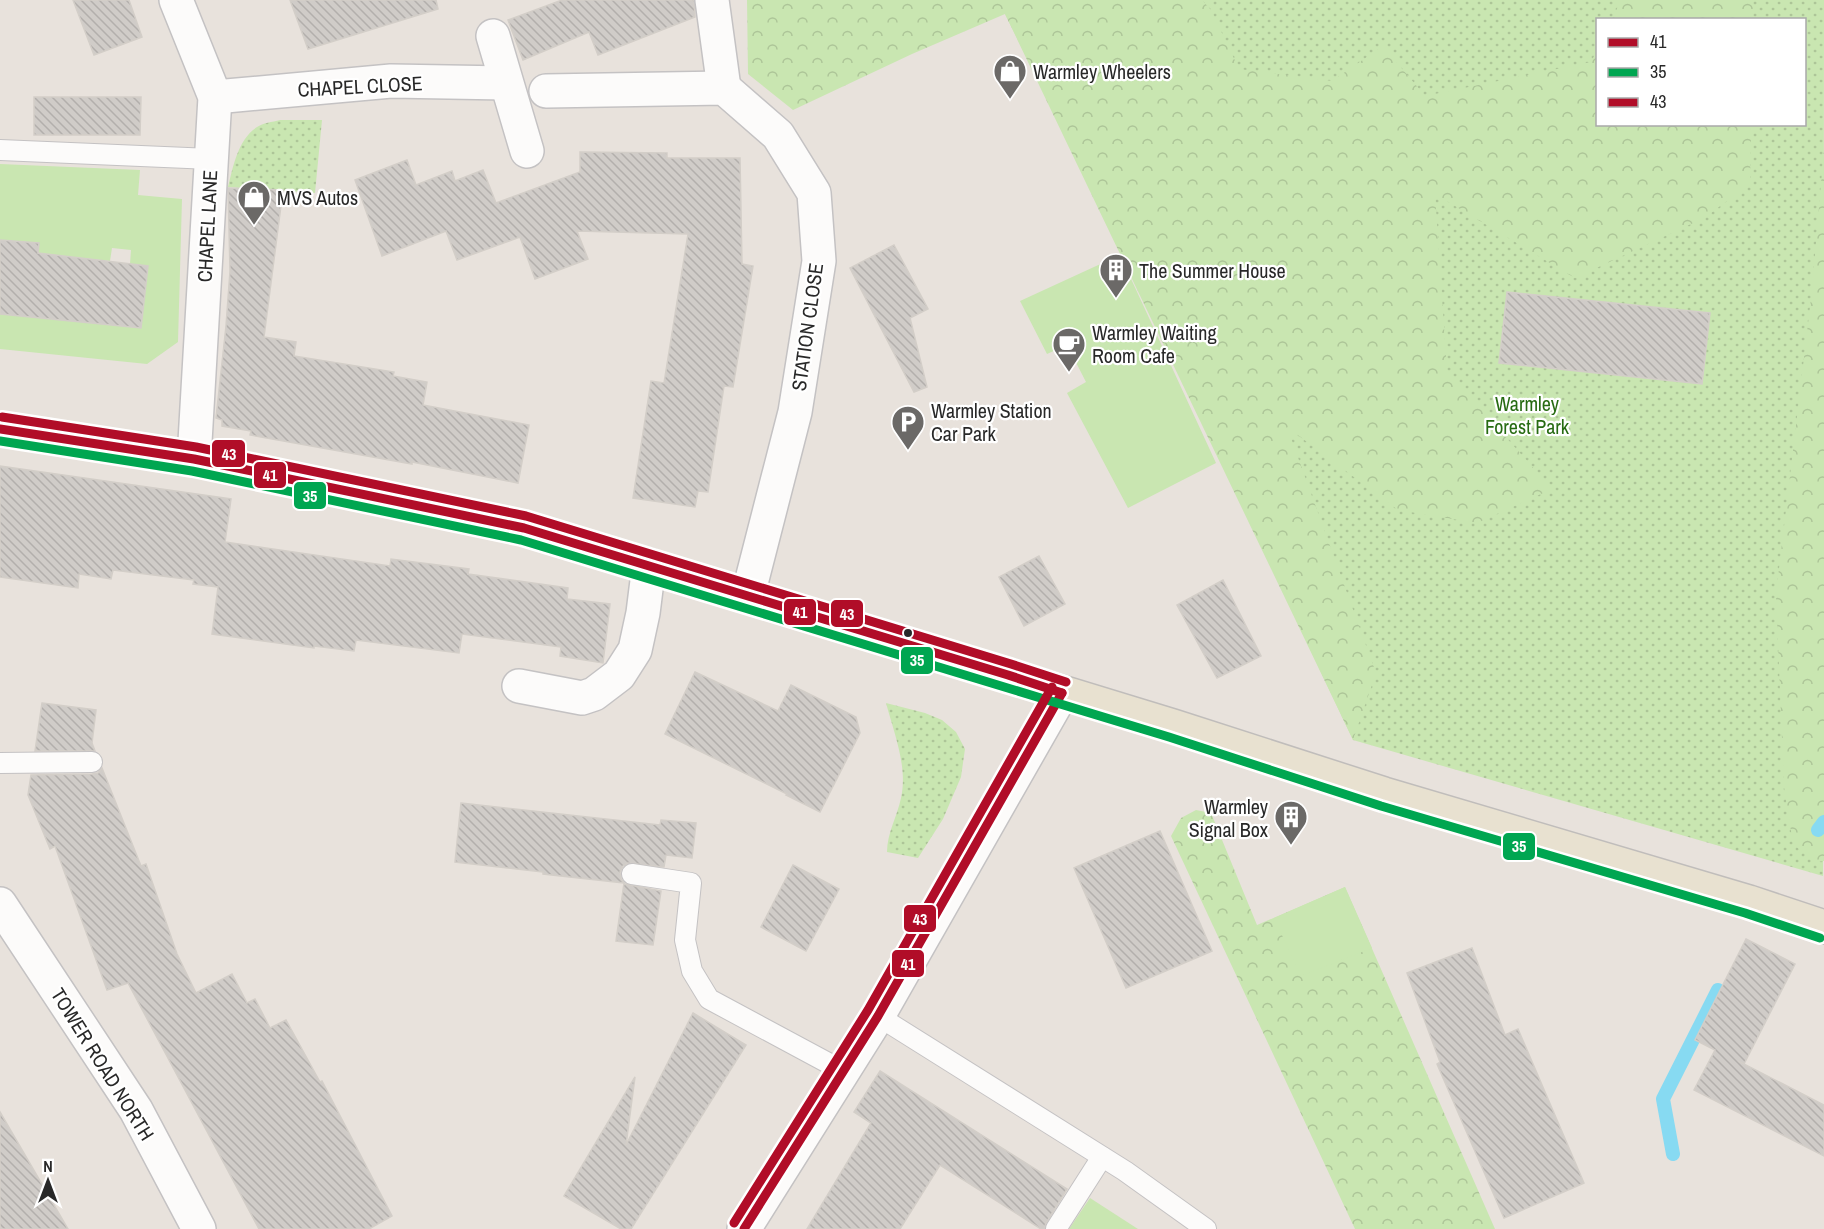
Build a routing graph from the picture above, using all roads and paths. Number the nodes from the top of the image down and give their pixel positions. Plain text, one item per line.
1 (176, 0) edge
2 (712, 0) edge
3 (493, 36) dead end
4 (506, 83) junction
5 (724, 88) junction
6 (546, 91) dead end
7 (214, 97) junction
8 (0, 150) edge
9 (527, 151) dead end
10 (211, 159) junction
11 (0, 429) edge
12 (194, 459) junction
13 (649, 565) junction
14 (748, 595) junction
15 (519, 686) dead end
16 (1062, 693) junction
17 (92, 762) dead end
18 (0, 763) edge
19 (632, 874) dead end
20 (1, 908) edge
21 (1824, 927) edge
22 (878, 1016) junction
23 (843, 1071) junction
24 (1102, 1157) junction
25 (199, 1229) edge
26 (744, 1229) edge
27 (1056, 1229) edge
28 (1206, 1229) edge

1 - 7 street, CHAPEL LANE
2 - 5 street
3 - 4 street
4 - 7 street, CHAPEL CLOSE
4 - 9 street
5 - 6 street
5 - 14 street, STATION CLOSE
7 - 10 street, CHAPEL LANE
8 - 10 lane
10 - 12 street, CHAPEL LANE
11 - 12 main road
12 - 13 main road
13 - 14 main road
13 - 15 street
14 - 16 main road
16 - 21 main road
16 - 22 street
17 - 18 lane
19 - 23 lane
20 - 25 street, TOWER ROAD NORTH
22 - 23 street
22 - 24 lane
23 - 26 street
24 - 27 lane
24 - 28 lane

